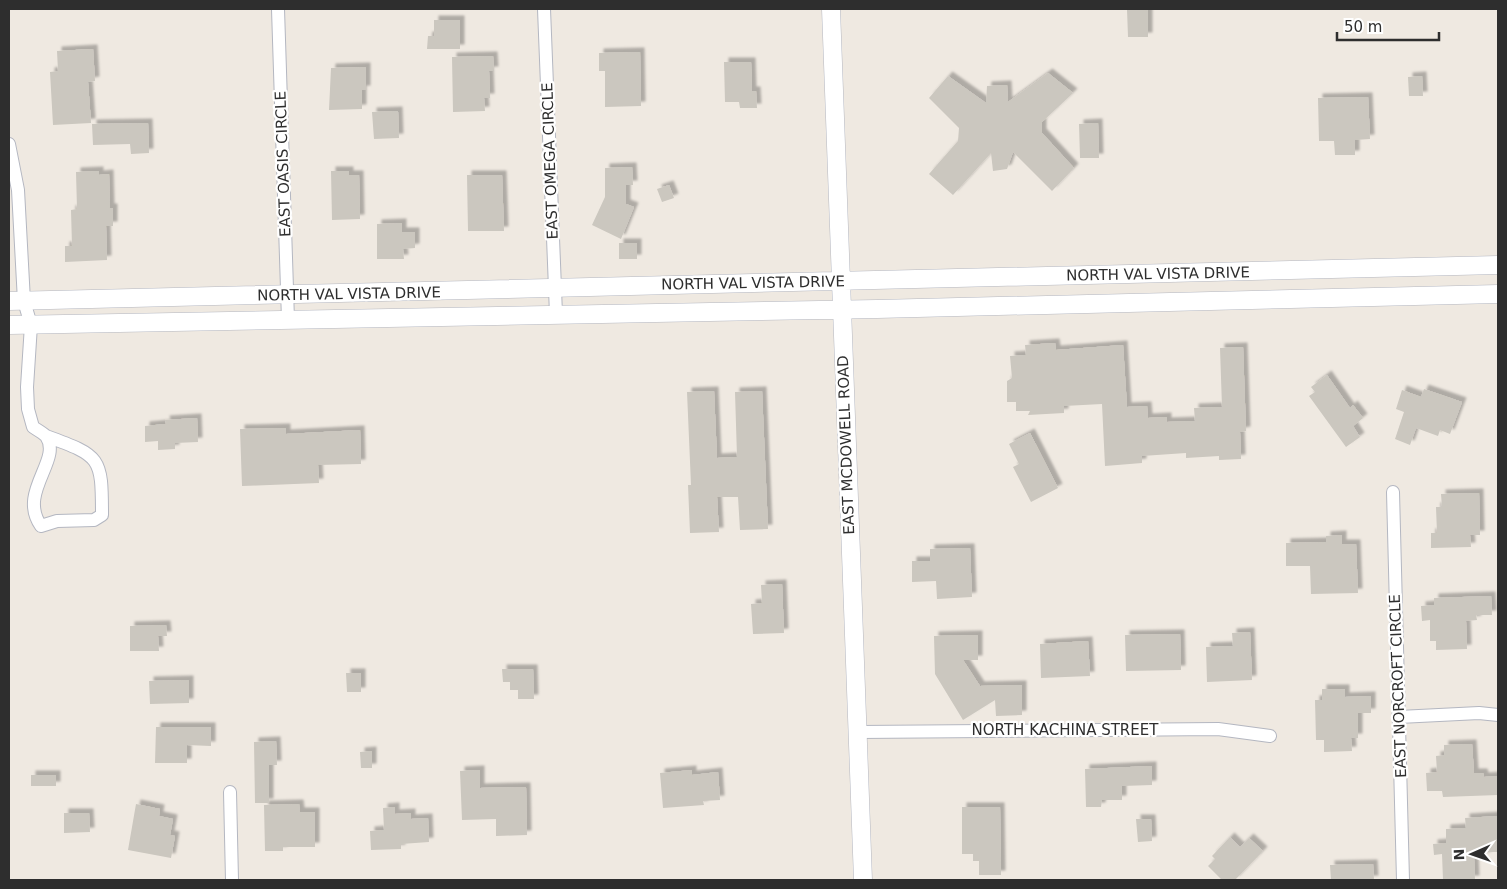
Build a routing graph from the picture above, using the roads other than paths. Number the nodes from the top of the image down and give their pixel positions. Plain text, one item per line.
1 (278, 9) edge
2 (544, 9) edge
3 (831, 9) edge
4 (9, 144) edge
5 (1498, 265) edge
6 (1351, 269) junction
7 (1164, 274) junction
8 (840, 281) junction
9 (555, 289) junction
10 (1498, 294) edge
11 (287, 296) junction
12 (1352, 298) junction
13 (16, 301) edge
14 (1165, 302) junction
15 (841, 310) junction
16 (556, 314) junction
17 (288, 320) junction
18 (9, 325) edge
19 (31, 325) junction
20 (46, 436) junction
21 (1393, 492) dead end
22 (1498, 715) edge
23 (1399, 717) junction
24 (859, 732) junction
25 (1270, 736) dead end
26 (230, 792) dead end
27 (232, 880) edge
28 (863, 880) edge
29 (1403, 880) edge

1 - 11 street, EAST OASIS CIRCLE
2 - 9 street, EAST OMEGA CIRCLE
3 - 8 main road, EAST MCDOWELL ROAD
4 - 13 street
5 - 6 main road, NORTH VAL VISTA DRIVE
6 - 7 main road, NORTH VAL VISTA DRIVE
6 - 12 main road
7 - 8 main road, NORTH VAL VISTA DRIVE
7 - 14 main road
8 - 9 main road, NORTH VAL VISTA DRIVE
8 - 15 main road, EAST MCDOWELL ROAD
9 - 11 main road, NORTH VAL VISTA DRIVE
9 - 16 street, EAST OMEGA CIRCLE
10 - 12 main road, NORTH VAL VISTA DRIVE
11 - 13 main road, NORTH VAL VISTA DRIVE
11 - 17 street, EAST OASIS CIRCLE
12 - 14 main road, NORTH VAL VISTA DRIVE
13 - 19 street
14 - 15 main road, NORTH VAL VISTA DRIVE
15 - 16 main road, NORTH VAL VISTA DRIVE
15 - 24 main road, EAST MCDOWELL ROAD
16 - 17 main road, NORTH VAL VISTA DRIVE
17 - 19 main road, NORTH VAL VISTA DRIVE
18 - 19 main road, NORTH VAL VISTA DRIVE
19 - 20 street
20 - 20 street
21 - 23 street, EAST NORCROFT CIRCLE
22 - 23 street
23 - 29 street, EAST NORCROFT CIRCLE
24 - 25 street, NORTH KACHINA STREET
24 - 28 main road, EAST MCDOWELL ROAD
26 - 27 street

